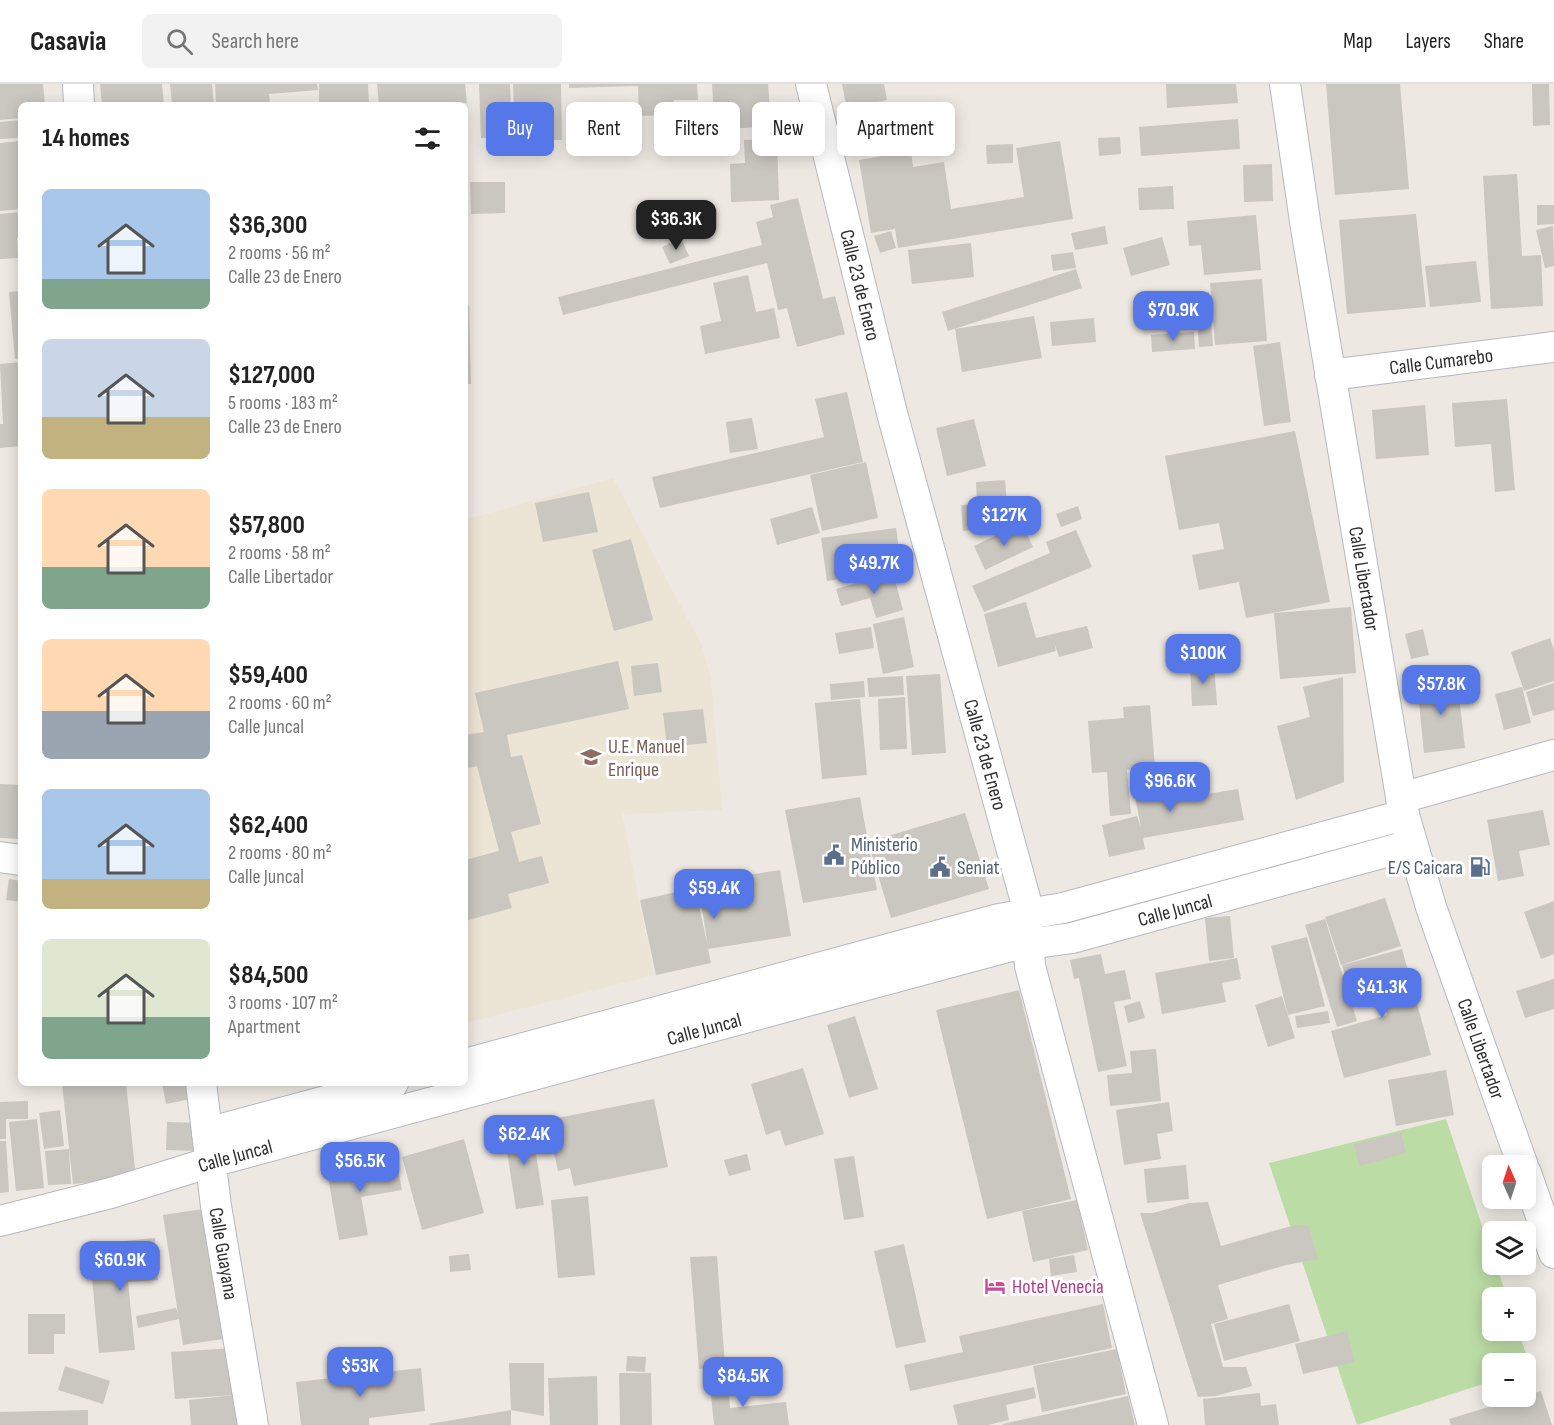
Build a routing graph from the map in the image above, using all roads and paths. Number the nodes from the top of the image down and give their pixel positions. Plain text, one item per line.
1 (78, 84) edge
2 (811, 84) edge
3 (1285, 84) edge
4 (79, 102) edge
5 (1554, 347) edge
6 (1330, 375) junction
7 (1554, 755) edge
8 (1402, 806) junction
9 (1412, 845) junction
10 (0, 857) edge
11 (18, 860) edge
12 (1026, 914) junction
13 (1028, 944) junction
14 (468, 1063) edge
15 (468, 1083) edge
16 (201, 1086) edge
17 (385, 1086) edge
18 (455, 1086) edge
19 (209, 1148) junction
20 (1519, 1155) edge
21 (1536, 1202) edge
22 (0, 1221) edge
23 (1554, 1253) edge
24 (253, 1425) edge
25 (1153, 1425) edge

1 - 4 street
2 - 12 street, Calle 23 de Enero
3 - 6 street, Calle Libertador
5 - 6 street, Calle Cumarebo
6 - 8 street, Calle Libertador
7 - 8 street, Calle Juncal
8 - 9 street, Calle Libertador
8 - 12 street, Calle Juncal
9 - 13 street, Calle Juncal
9 - 20 street, Calle Libertador
10 - 11 street
12 - 13 street, Calle 23 de Enero
12 - 14 street, Calle Juncal
13 - 15 street, Calle Juncal
13 - 25 street, Calle 23 de Enero
16 - 19 street, Calle Guayana
17 - 19 street, Calle Juncal
18 - 19 street, Calle Juncal
19 - 22 street, Calle Juncal
19 - 24 street, Calle Guayana
21 - 23 street

